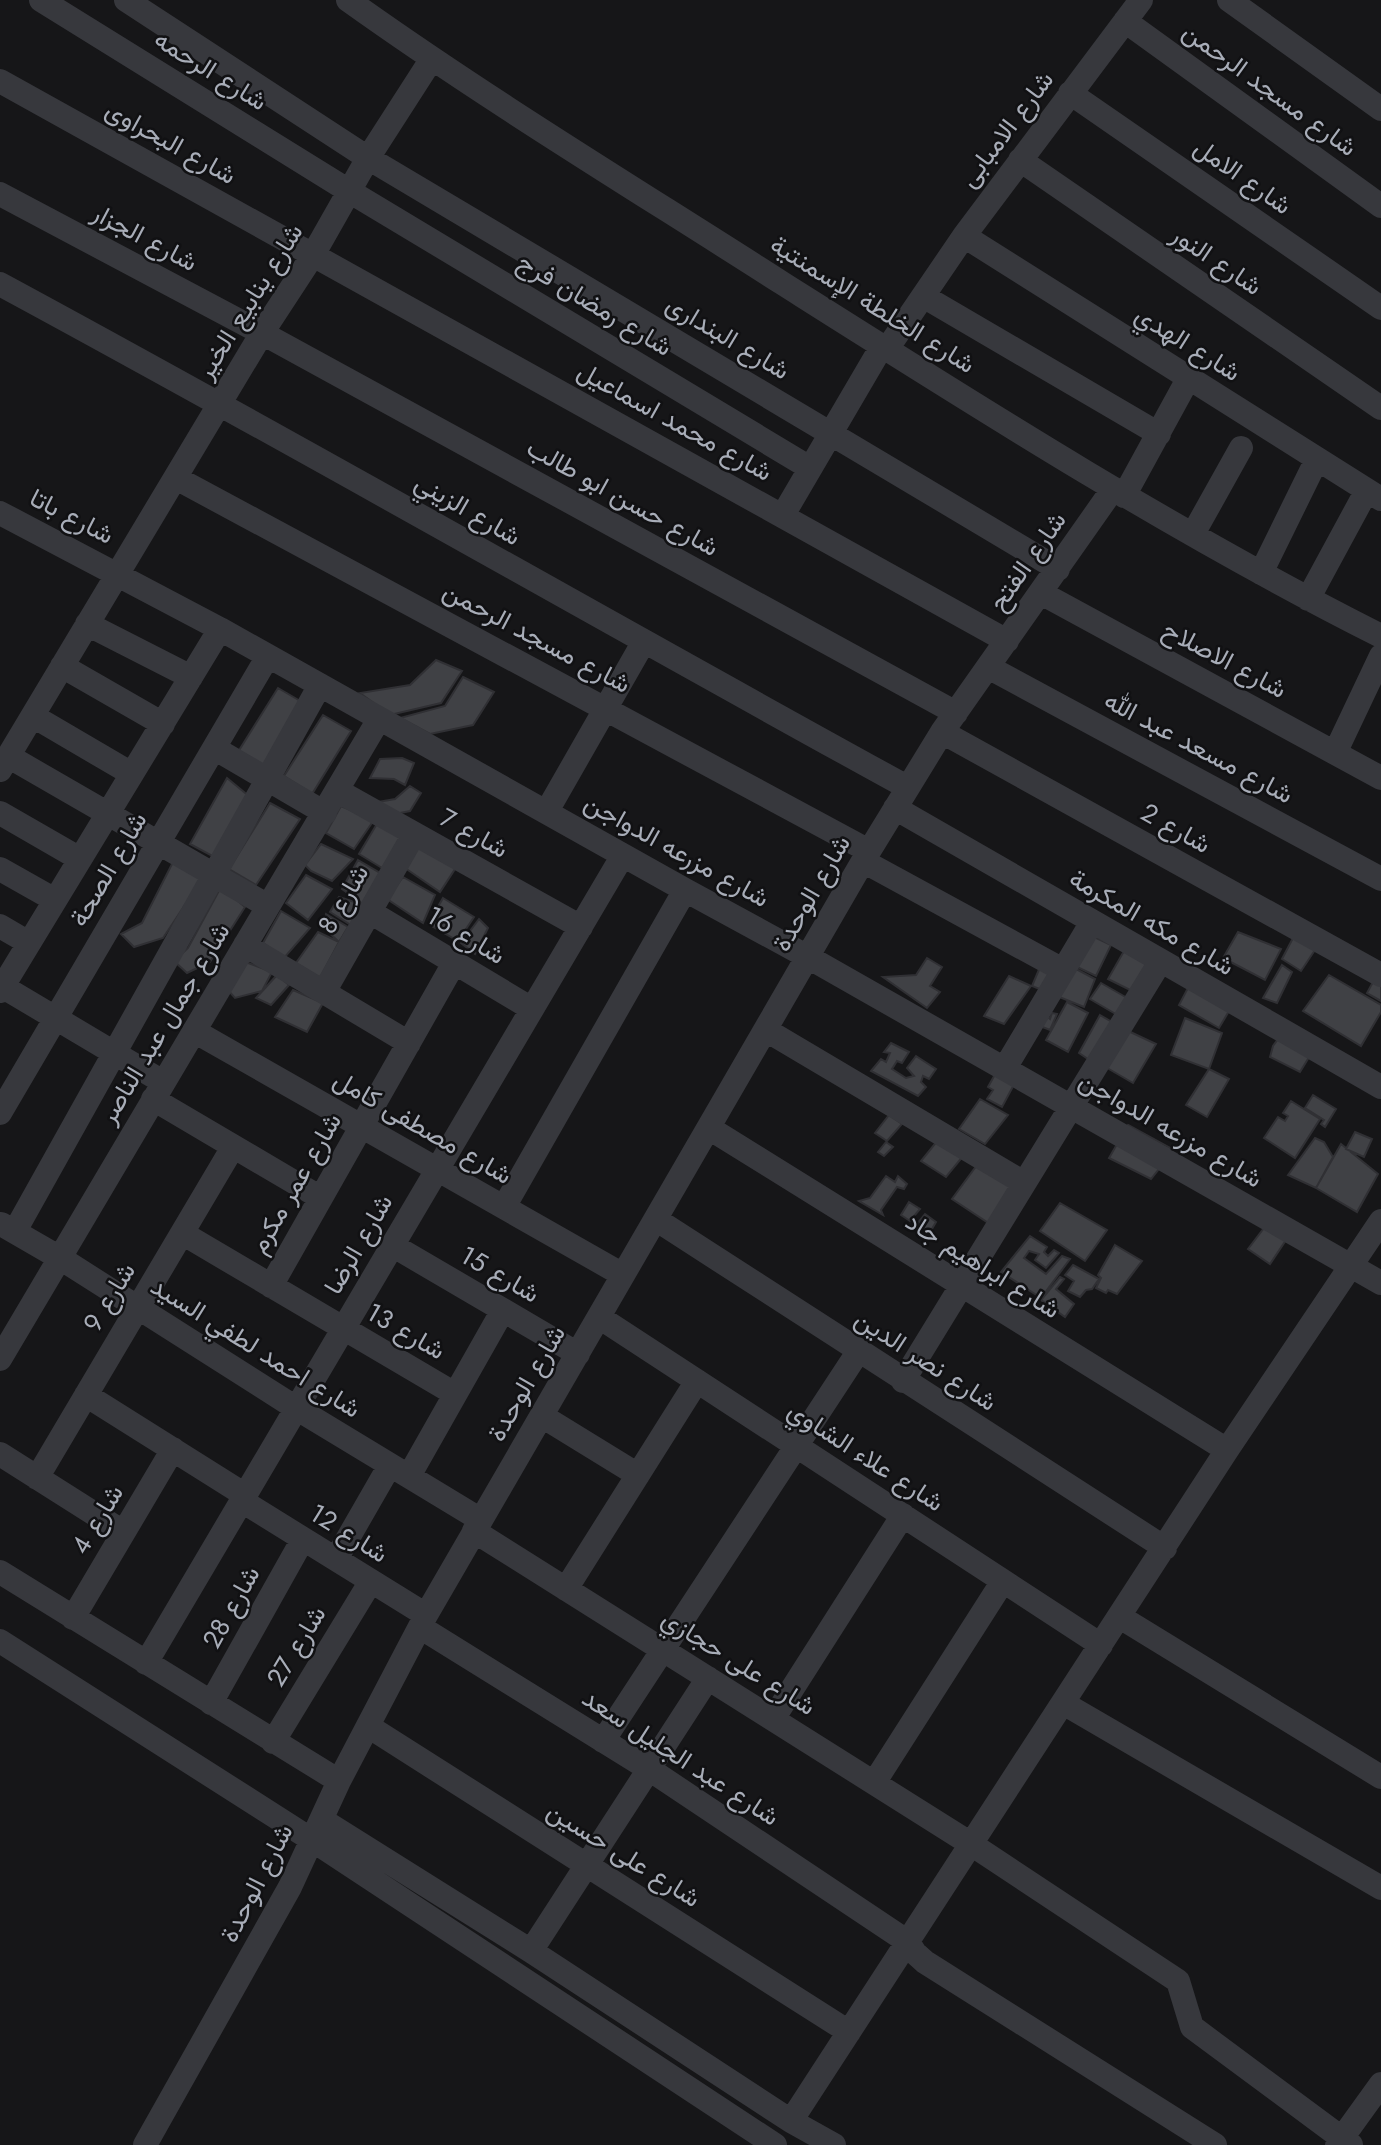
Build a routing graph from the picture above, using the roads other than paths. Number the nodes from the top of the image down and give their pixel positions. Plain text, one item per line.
1 (41, 0) edge
2 (126, 0) edge
3 (348, 0) edge
4 (1141, 0) edge
5 (1229, 0) edge
6 (1125, 21) junction
7 (431, 60) junction
8 (0, 81) edge
9 (1070, 93) junction
10 (1381, 109) edge
11 (368, 158) junction
12 (1020, 160) junction
13 (349, 191) junction
14 (0, 194) edge
15 (1381, 206) edge
16 (964, 236) junction
17 (313, 255) junction
18 (0, 284) edge
19 (923, 296) junction
20 (1381, 308) edge
21 (262, 333) junction
22 (884, 347) junction
23 (1188, 379) junction
24 (221, 403) junction
25 (1381, 408) edge
26 (831, 433) junction
27 (1158, 434) junction
28 (1241, 448) dead end
29 (1317, 459) junction
30 (810, 468) junction
31 (176, 478) junction
32 (1119, 492) junction
33 (1374, 495) edge
34 (0, 513) edge
35 (783, 515) junction
36 (1193, 534) junction
37 (1058, 569) junction
38 (117, 573) junction
39 (1261, 573) junction
40 (1041, 593) junction
41 (1308, 599) junction
42 (87, 624) junction
43 (219, 629) junction
44 (1381, 636) edge
45 (1007, 641) junction
46 (643, 643) junction
47 (268, 656) junction
48 (1381, 656) edge
49 (62, 666) junction
50 (988, 667) junction
51 (191, 677) junction
52 (320, 685) junction
53 (606, 708) junction
54 (33, 716) junction
55 (379, 719) junction
56 (949, 722) junction
57 (163, 724) junction
58 (214, 748) junction
59 (1335, 753) junction
60 (4, 763) edge
61 (132, 774) junction
62 (1381, 778) edge
63 (268, 779) junction
64 (338, 791) junction
65 (901, 797) junction
66 (547, 811) junction
67 (0, 813) edge
68 (108, 813) junction
69 (325, 813) junction
70 (414, 834) junction
71 (158, 843) junction
72 (623, 855) junction
73 (866, 856) junction
74 (80, 859) junction
75 (0, 869) edge
76 (214, 875) junction
77 (1381, 879) edge
78 (685, 890) junction
79 (55, 900) junction
80 (268, 906) junction
81 (370, 912) junction
82 (1091, 922) junction
83 (0, 926) edge
84 (580, 927) junction
85 (29, 943) junction
86 (245, 945) junction
87 (808, 957) junction
88 (1160, 962) junction
89 (454, 963) junction
90 (1063, 970) junction
91 (1381, 975) edge
92 (1, 987) edge
93 (324, 992) junction
94 (532, 1009) junction
95 (55, 1018) junction
96 (766, 1030) junction
97 (194, 1031) junction
98 (408, 1043) junction
99 (114, 1053) junction
100 (1005, 1068) junction
101 (1381, 1087) edge
102 (158, 1091) junction
103 (1072, 1106) junction
104 (0, 1113) edge
105 (362, 1126) junction
106 (709, 1128) junction
107 (233, 1147) junction
108 (437, 1169) junction
109 (1024, 1183) junction
110 (321, 1198) junction
111 (504, 1207) junction
112 (657, 1220) junction
113 (1381, 1221) edge
114 (7, 1227) edge
115 (182, 1233) junction
116 (392, 1245) junction
117 (60, 1258) junction
118 (1351, 1266) junction
119 (623, 1275) junction
120 (1381, 1283) edge
121 (271, 1286) junction
122 (961, 1286) junction
123 (138, 1308) junction
124 (502, 1310) junction
125 (599, 1317) junction
126 (343, 1328) junction
127 (858, 1352) junction
128 (578, 1354) junction
129 (0, 1359) edge
130 (697, 1381) junction
131 (903, 1381) junction
132 (455, 1394) junction
133 (86, 1395) junction
134 (296, 1408) junction
135 (542, 1416) junction
136 (796, 1446) junction
137 (173, 1450) junction
138 (1227, 1450) junction
139 (0, 1454) edge
140 (399, 1470) junction
141 (638, 1475) junction
142 (37, 1478) junction
143 (244, 1498) junction
144 (903, 1515) junction
145 (477, 1525) junction
146 (124, 1532) junction
147 (303, 1539) junction
148 (1165, 1548) junction
149 (336, 1559) junction
150 (0, 1572) edge
151 (370, 1581) junction
152 (1003, 1581) junction
153 (566, 1589) junction
154 (1120, 1617) junction
155 (73, 1618) junction
156 (423, 1621) junction
157 (0, 1641) edge
158 (1101, 1645) junction
159 (663, 1650) junction
160 (146, 1663) junction
161 (708, 1678) junction
162 (211, 1703) junction
163 (1063, 1703) junction
164 (773, 1719) junction
165 (368, 1726) junction
166 (603, 1741) junction
167 (273, 1742) junction
168 (649, 1769) junction
169 (1381, 1777) edge
170 (339, 1782) junction
171 (874, 1783) junction
172 (317, 1830) junction
173 (971, 1844) junction
174 (586, 1864) junction
175 (1381, 1888) edge
176 (908, 1942) junction
177 (531, 1951) junction
178 (849, 2032) junction
179 (1381, 2084) edge
180 (791, 2121) junction
181 (1343, 2143) edge
182 (145, 2145) edge
183 (775, 2145) edge
184 (834, 2145) edge
185 (1215, 2145) edge

1 - 13 street, شارع الرحمه
2 - 11 street, شارع البندارى
3 - 7 street, شارع الخلطة الإسمنتية
4 - 6 street, شارع الامبابى
5 - 10 street
6 - 9 street, شارع الامبابى
6 - 15 street, شارع مسجد الرحمن
7 - 11 street, شارع ينابيع الخير
7 - 22 street, شارع الخلطة الإسمنتية
8 - 17 street, شارع البحراوى
9 - 12 street, شارع الامبابى
9 - 20 street, شارع الامل
11 - 13 street, شارع ينابيع الخير
11 - 26 street, شارع البندارى
12 - 16 street, شارع الامبابى
12 - 25 street, شارع النور
13 - 17 street, شارع ينابيع الخير
13 - 30 street, شارع رمضان فرج
14 - 21 street, شارع الجزار
16 - 19 street, شارع الامبابى
16 - 23 street, شارع الهدي
17 - 21 street, شارع ينابيع الخير
17 - 35 street, شارع محمد اسماعيل
18 - 24 street, شارع الزيني
19 - 22 street, شارع الامبابى
19 - 27 street
21 - 24 street, شارع ينابيع الخير
21 - 56 street, شارع حسن ابو طالب
22 - 26 street, شارع الامبابى
22 - 32 street, شارع الخلطة الإسمنتية
23 - 27 street, شارع الفتح
23 - 29 street, شارع الهدي
24 - 31 street, شارع ينابيع الخير
24 - 46 street, شارع الزيني
26 - 30 street, شارع الامبابى
26 - 37 street, شارع البندارى
27 - 32 street, شارع الفتح
28 - 36 street
29 - 33 street, شارع الهدي
29 - 39 street
30 - 35 street, شارع الامبابى
31 - 38 street, شارع ينابيع الخير
31 - 53 street, شارع مسجد الرحمن
32 - 36 street, شارع الخلطة الإسمنتية
32 - 37 street, شارع الفتح
33 - 41 street
34 - 38 street, شارع باتا
35 - 45 street, شارع محمد اسماعيل
36 - 39 street, شارع الخلطة الإسمنتية
37 - 40 street, شارع الفتح
38 - 42 street, شارع ينابيع الخير
38 - 43 street, شارع مزرعه الدواجن
39 - 41 street, شارع الخلطة الإسمنتية
40 - 45 street, شارع الفتح
40 - 59 street, شارع الاصلاح
41 - 44 street, شارع الخلطة الإسمنتية
42 - 49 street, شارع ينابيع الخير
42 - 51 street
43 - 47 street, شارع مزرعه الدواجن
43 - 51 street
45 - 50 street, شارع الفتح
46 - 53 street
46 - 65 street, شارع الزيني
47 - 52 street, شارع مزرعه الدواجن
47 - 58 street, شارع الصحة
48 - 59 street
49 - 54 street, شارع ينابيع الخير
49 - 57 street
50 - 56 street, شارع الوحدة
50 - 77 street, شارع مسعد عبد الله
51 - 57 street
52 - 55 street, شارع مزرعه الدواجن
52 - 63 street
53 - 66 street
53 - 73 street, شارع مسجد الرحمن
54 - 60 street, شارع ينابيع الخير
54 - 61 street
55 - 64 street, شارع جمال عبد الناصر
55 - 66 street, شارع مزرعه الدواجن
56 - 65 street, شارع الوحدة
56 - 91 street, شارع 2
57 - 61 street
58 - 63 street
58 - 71 street, شارع الصحة
59 - 62 street, شارع الاصلاح
60 - 68 street
61 - 68 street
63 - 69 street
63 - 76 street
64 - 69 street, شارع جمال عبد الناصر
64 - 70 street, شارع 7
65 - 73 street, شارع الوحدة
65 - 82 street, شارع مكه المكرمة
66 - 72 street, شارع مزرعه الدواجن
67 - 74 street
68 - 71 street
68 - 74 street
69 - 80 street, شارع جمال عبد الناصر
70 - 81 street, شارع 8
70 - 84 street, شارع 7
71 - 76 street
71 - 95 street, شارع الصحة
72 - 78 street, شارع مزرعه الدواجن
72 - 84 street, شارع الرضا
73 - 87 street, شارع الوحدة
73 - 90 street, شارع مسجد الرحمن
74 - 79 street
75 - 79 street
76 - 80 street
76 - 99 street
78 - 87 street, شارع مزرعه الدواجن
78 - 111 street
79 - 85 street
80 - 86 street, شارع جمال عبد الناصر
81 - 89 street, شارع 16
81 - 93 street, شارع 8
82 - 88 street, شارع مكه المكرمة
82 - 90 street
83 - 85 street
84 - 94 street, شارع الرضا
85 - 92 street
86 - 93 street
86 - 97 street, شارع جمال عبد الناصر
87 - 96 street, شارع الوحدة
87 - 100 street, شارع مزرعه الدواجن
88 - 101 street, شارع مكه المكرمة
88 - 103 street
89 - 94 street, شارع 16
89 - 98 street, شارع عمر مكرم
90 - 100 street
92 - 95 street
93 - 98 street
94 - 108 street, شارع الرضا
95 - 99 street
95 - 104 street, شارع الصحة
96 - 106 street, شارع الوحدة
96 - 109 street
97 - 102 street, شارع جمال عبد الناصر
97 - 105 street, شارع مصطفى كامل
98 - 105 street, شارع عمر مكرم
99 - 102 street
99 - 114 street
100 - 103 street, شارع مزرعه الدواجن
102 - 107 street
102 - 117 street, شارع جمال عبد الناصر
103 - 109 street
103 - 118 street, شارع مزرعه الدواجن
105 - 108 street, شارع مصطفى كامل
105 - 110 street, شارع عمر مكرم
106 - 112 street, شارع الوحدة
106 - 122 street, شارع ابراهيم جاد
107 - 110 street
107 - 115 street, شارع 9
108 - 111 street, شارع مصطفى كامل
108 - 116 street, شارع الرضا
109 - 122 street
110 - 121 street, شارع عمر مكرم
111 - 119 street, شارع مصطفى كامل
112 - 119 street, شارع الوحدة
112 - 127 street, شارع نصر الدين
113 - 118 street
114 - 117 street, شارع احمد لطفي السيد
115 - 121 street, شارع 13
115 - 123 street, شارع 9
116 - 124 street, شارع 15
116 - 126 street, شارع الرضا
117 - 123 street, شارع احمد لطفي السيد
117 - 129 street, شارع جمال عبد الناصر
118 - 120 street, شارع مزرعه الدواجن
118 - 138 street
119 - 125 street, شارع الوحدة
121 - 126 street, شارع 13
122 - 131 street
122 - 138 street, شارع ابراهيم جاد
123 - 133 street, شارع 9
123 - 134 street, شارع احمد لطفي السيد
124 - 128 street, شارع 15
124 - 132 street
125 - 128 street, شارع الوحدة
125 - 130 street, شارع علاء الشاوي
126 - 132 street, شارع 13
126 - 134 street, شارع الرضا
127 - 131 street, شارع نصر الدين
127 - 136 street
128 - 135 street, شارع الوحدة
130 - 136 street, شارع علاء الشاوي
130 - 141 street
131 - 148 street, شارع نصر الدين
132 - 140 street
133 - 137 street, شارع 12
133 - 142 street, شارع 9
134 - 140 street, شارع احمد لطفي السيد
134 - 143 street, شارع الرضا
135 - 141 street
135 - 145 street, شارع الوحدة
136 - 144 street, شارع علاء الشاوي
136 - 159 street
137 - 143 street, شارع 12
137 - 146 street, شارع 4
138 - 148 street
139 - 142 street
140 - 145 street, شارع احمد لطفي السيد
140 - 149 street
141 - 153 street
142 - 146 street
143 - 147 street, شارع 12
143 - 160 street, شارع الرضا
144 - 152 street, شارع علاء الشاوي
144 - 164 street
145 - 153 street, شارع على حجازي
145 - 156 street, شارع الوحدة
146 - 155 street, شارع 4
147 - 149 street, شارع 12
147 - 162 street, شارع 28
148 - 154 street
149 - 151 street, شارع 12
150 - 155 street
151 - 156 street, شارع 12
151 - 167 street, شارع 27
152 - 158 street, شارع علاء الشاوي
152 - 171 street
153 - 159 street, شارع على حجازي
154 - 158 street
154 - 169 street
155 - 160 street
156 - 165 street, شارع الوحدة
156 - 166 street, شارع عبد الجليل سعد
157 - 172 street
158 - 163 street
159 - 161 street, شارع على حجازي
159 - 166 street
160 - 162 street
161 - 164 street, شارع على حجازي
161 - 168 street
162 - 167 street
163 - 173 street
163 - 175 street
164 - 171 street, شارع على حجازي
165 - 170 street, شارع الوحدة
165 - 174 street, شارع على حسين
166 - 168 street, شارع عبد الجليل سعد
167 - 170 street
168 - 174 street
168 - 176 street, شارع عبد الجليل سعد
170 - 172 street, شارع الوحدة
171 - 173 street, شارع على حجازي
172 - 177 street
172 - 182 street, شارع الوحدة
172 - 183 street
173 - 176 street
173 - 181 street, شارع على حجازي
174 - 177 street
174 - 178 street, شارع على حسين
176 - 178 street
176 - 185 street, شارع عبد الجليل سعد
177 - 180 street
178 - 180 street
179 - 181 street
180 - 184 street

